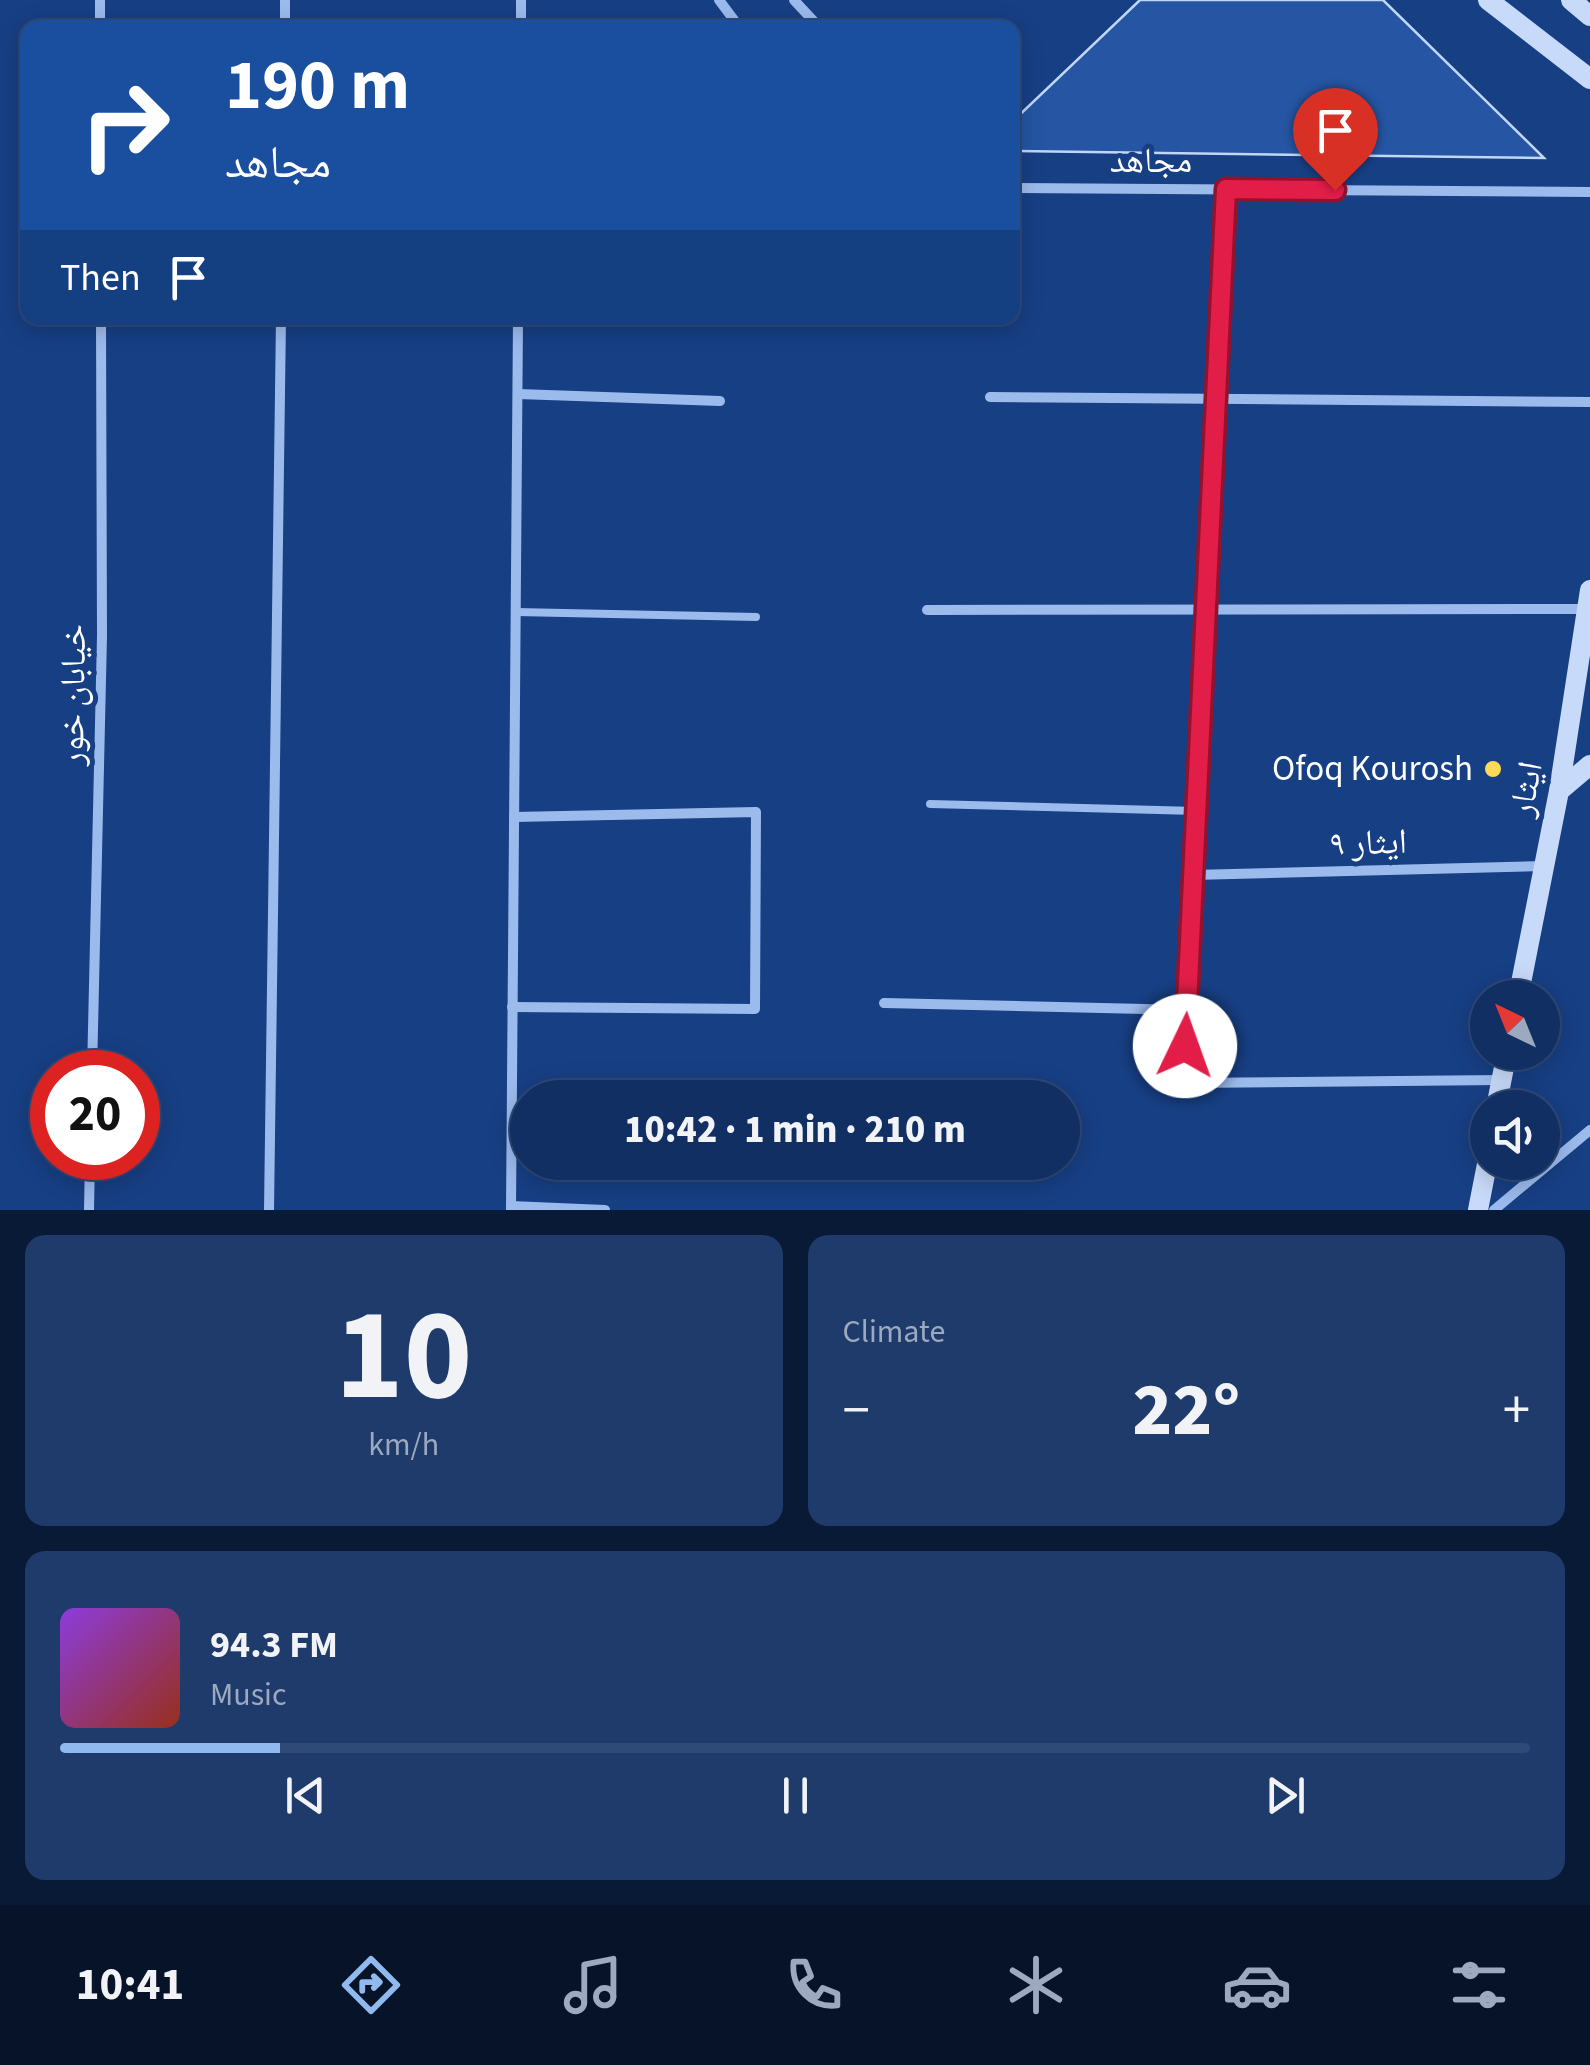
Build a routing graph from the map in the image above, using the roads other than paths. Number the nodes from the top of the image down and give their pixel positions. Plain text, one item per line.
1 (794, 0) edge
2 (1488, 0) edge
3 (1570, 0) edge
4 (1590, 16) edge
5 (813, 20) edge
6 (1590, 79) edge
7 (1020, 188) edge
8 (1226, 189) junction
9 (1590, 192) edge
10 (101, 325) edge
11 (281, 325) edge
12 (518, 325) edge
13 (518, 394) junction
14 (990, 396) dead end
15 (1215, 399) junction
16 (720, 401) dead end
17 (1590, 402) edge
18 (1588, 600) edge
19 (927, 610) dead end
20 (1206, 610) junction
21 (516, 612) junction
22 (756, 617) dead end
23 (1590, 765) edge
24 (1559, 791) junction
25 (930, 804) dead end
26 (1196, 811) junction
27 (514, 817) junction
28 (1544, 866) junction
29 (1193, 876) junction
30 (1522, 980) edge
31 (884, 1003) dead end
32 (512, 1007) junction
33 (1187, 1010) junction
34 (93, 1050) edge
35 (1503, 1070) edge
36 (1501, 1080) junction
37 (1183, 1083) joint
38 (1499, 1090) edge
39 (1590, 1130) edge
40 (90, 1180) edge
41 (1484, 1180) edge
42 (510, 1208) edge
43 (89, 1210) edge
44 (269, 1210) edge
45 (605, 1210) edge
46 (1478, 1210) edge
47 (1494, 1210) edge

1 - 5 street
2 - 6 main road
3 - 4 main road
7 - 8 street, مجاهد
8 - 9 street, مجاهد
8 - 15 lane
10 - 34 street, خیابان خور
11 - 44 street
12 - 13 street
13 - 16 street
13 - 21 street
14 - 15 street
15 - 17 street
15 - 20 lane
18 - 20 street
18 - 24 main road, ایثار
19 - 20 street
20 - 26 lane
21 - 22 lane
21 - 27 street
23 - 24 main road
24 - 28 main road, ایثار
25 - 26 lane
26 - 29 lane
27 - 32 street
27 - 32 street
28 - 29 street, ایثار ۹
28 - 30 main road, ایثار
29 - 33 lane
31 - 33 street
32 - 42 street
33 - 37 lane
35 - 36 main road
36 - 37 street
36 - 38 main road
39 - 47 street
40 - 43 street
41 - 46 main road
42 - 45 street

